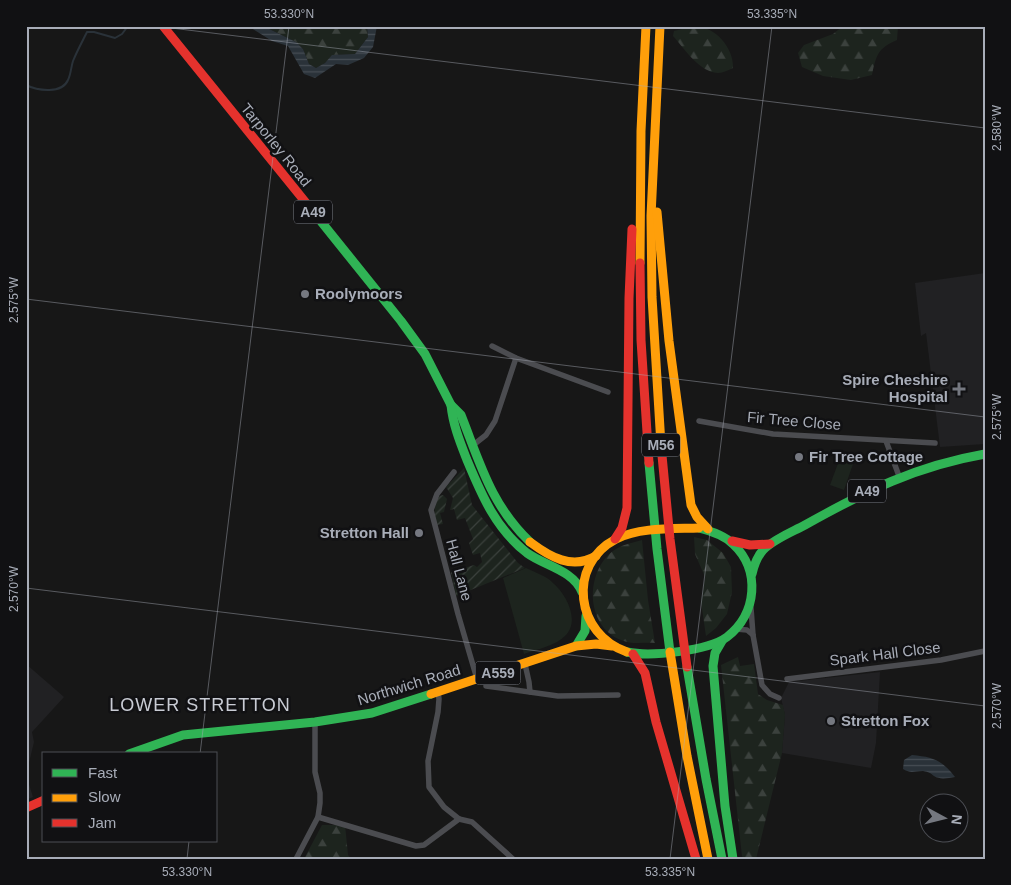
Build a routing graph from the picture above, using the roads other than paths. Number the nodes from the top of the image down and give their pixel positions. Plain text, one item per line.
1 (162, 26) edge
2 (646, 26) edge
3 (660, 26) edge
4 (638, 159) junction
5 (652, 159) junction
6 (492, 346) dead end
7 (516, 358) junction
8 (608, 392) dead end
9 (451, 405) junction
10 (700, 421) dead end
11 (886, 441) junction
12 (935, 443) dead end
13 (473, 445) junction
14 (985, 454) edge
15 (466, 456) junction
16 (454, 472) dead end
17 (900, 476) junction
18 (708, 529) junction
19 (615, 540) junction
20 (732, 541) junction
21 (770, 544) junction
22 (596, 556) junction
23 (752, 578) junction
24 (583, 596) junction
25 (751, 603) junction
26 (586, 616) junction
27 (736, 629) junction
28 (753, 636) junction
29 (724, 639) junction
30 (576, 646) junction
31 (612, 646) junction
32 (985, 651) edge
33 (633, 654) junction
34 (525, 664) junction
35 (476, 679) junction
36 (787, 679) dead end
37 (486, 686) dead end
38 (438, 692) junction
39 (530, 692) junction
40 (618, 695) dead end
41 (778, 698) dead end
42 (315, 722) junction
43 (135, 752) edge
44 (42, 801) edge
45 (26, 808) edge
46 (318, 817) junction
47 (459, 818) junction
48 (296, 859) edge
49 (514, 859) edge
50 (696, 859) edge
51 (708, 859) edge
52 (722, 859) edge
53 (733, 859) edge

1 - 9 main road, Tarporley Road / A49
2 - 4 main road, M56
3 - 5 main road, M56
4 - 19 main road, M56
4 - 51 main road, M56
5 - 18 main road, M56
5 - 52 main road, M56
6 - 7 street
7 - 8 street
7 - 13 street
9 - 13 main road, Tarporley Road / A49
9 - 15 main road, Tarporley Road / A49
10 - 11 street, Fir Tree Close
11 - 12 street, Fir Tree Close
11 - 17 street
13 - 15 street
13 - 22 main road, Tarporley Road / A49
14 - 17 main road, A49
15 - 24 main road, Tarporley Road / A49
16 - 35 street, Hall Lane
17 - 21 main road, A49
18 - 19 main road
18 - 20 main road
19 - 22 main road
20 - 21 main road, A49
20 - 23 main road
21 - 23 main road, A49
22 - 24 main road
23 - 25 main road
24 - 26 main road
25 - 27 main road
25 - 28 street
26 - 30 main road
26 - 31 main road
27 - 28 street
27 - 29 main road
28 - 41 street
29 - 33 main road
29 - 53 main road
30 - 31 main road, Northwich Road / A559
30 - 34 main road, Northwich Road / A559
31 - 33 main road
32 - 36 street, Spark Hall Close
33 - 50 main road
34 - 35 main road, Northwich Road / A559
34 - 39 street
35 - 38 main road, Northwich Road / A559
37 - 39 street
38 - 42 main road, Northwich Road / A559
38 - 47 street
39 - 40 street
42 - 43 main road, Northwich Road / A559
42 - 46 street
44 - 45 main road
46 - 47 street
46 - 48 street
47 - 49 street

